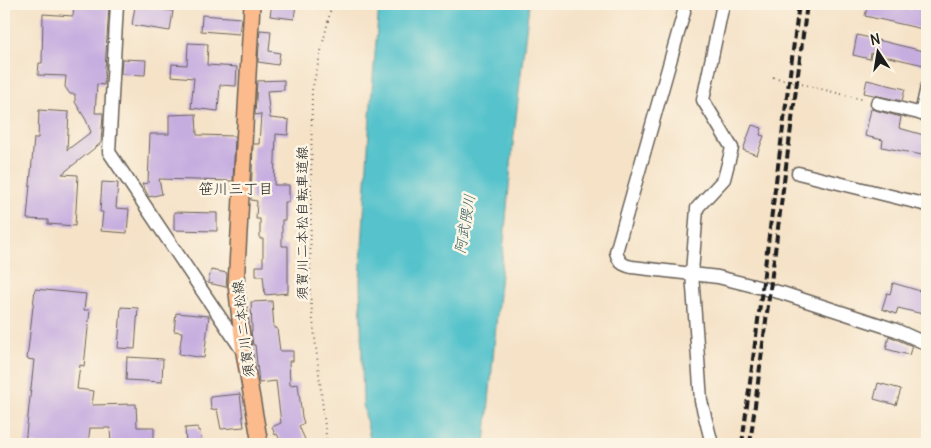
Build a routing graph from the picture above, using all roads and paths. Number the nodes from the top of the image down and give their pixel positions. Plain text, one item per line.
1 (117, 4) edge
2 (252, 4) edge
3 (332, 4) edge
4 (683, 4) edge
5 (723, 4) edge
6 (773, 77) dead end
7 (927, 87) edge
8 (877, 103) joint
9 (924, 114) edge
10 (798, 173) dead end
11 (927, 205) edge
12 (692, 274) junction
13 (927, 344) edge
14 (244, 353) junction
15 (260, 444) edge
16 (327, 444) edge
17 (712, 444) edge

1 - 14 street
2 - 14 main road, 須賀川二本松線
3 - 16 path, 須賀川二本松自転車道線
4 - 12 street
5 - 12 street
6 - 8 path
7 - 9 street
8 - 9 street
10 - 11 street
12 - 13 street
12 - 17 street
14 - 15 main road, 須賀川二本松線

